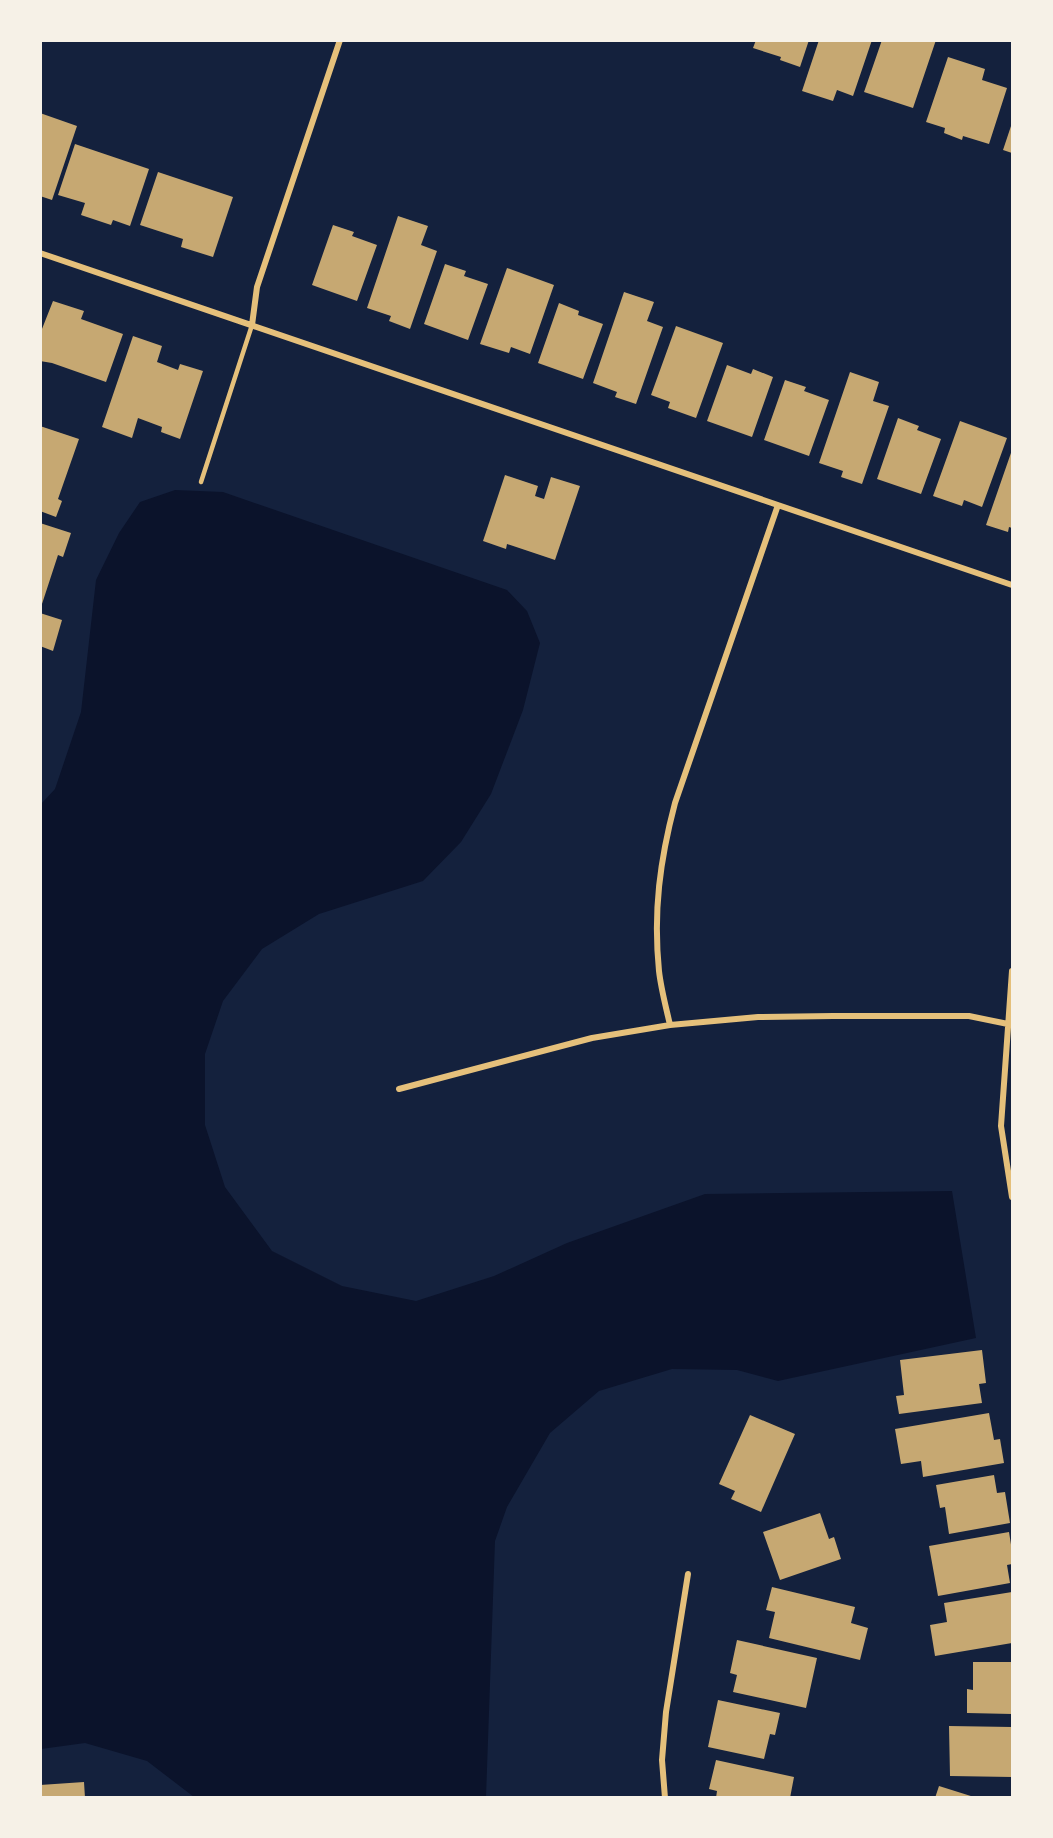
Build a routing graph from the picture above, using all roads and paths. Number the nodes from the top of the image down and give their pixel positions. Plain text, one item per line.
1 (340, 40) edge
2 (40, 253) edge
3 (252, 325) junction
4 (201, 482) dead end
5 (778, 505) junction
6 (1012, 585) edge
7 (1012, 971) edge
8 (1008, 1024) junction
9 (670, 1025) junction
10 (399, 1089) dead end
11 (1012, 1197) edge
12 (688, 1574) dead end
13 (665, 1797) edge

1 - 3 street
2 - 3 street
3 - 4 lane
3 - 5 street
5 - 6 street
5 - 9 street
7 - 8 street
8 - 9 street
8 - 11 street
9 - 10 street
12 - 13 street

